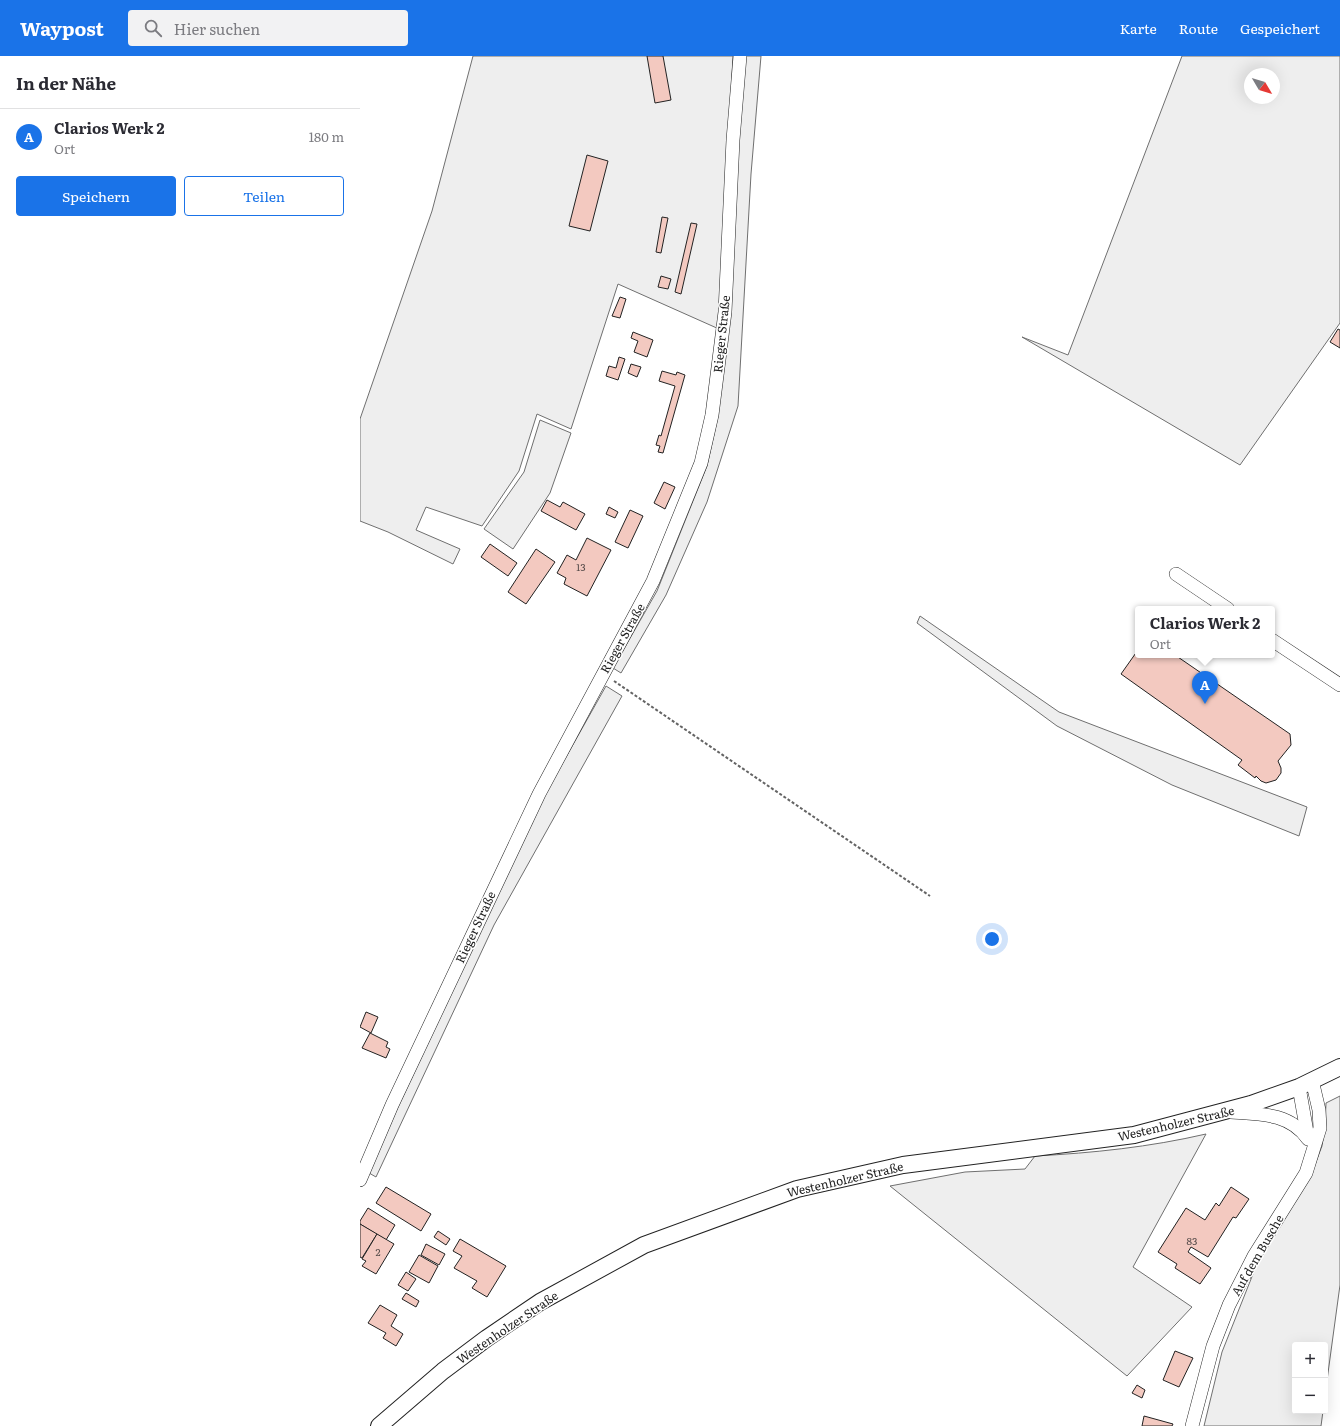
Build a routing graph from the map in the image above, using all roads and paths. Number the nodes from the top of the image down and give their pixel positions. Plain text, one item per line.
1 (740, 56) edge
2 (1176, 574) dead end
3 (1224, 606) edge
4 (1275, 642) edge
5 (602, 674) junction
6 (1340, 685) edge
7 (930, 896) dead end
8 (1340, 1067) edge
9 (1306, 1084) junction
10 (1223, 1112) junction
11 (1308, 1139) junction
12 (1312, 1151) junction
13 (360, 1180) edge
14 (379, 1426) edge
15 (1192, 1426) edge

1 - 5 street, Rieger Straße
2 - 3 street
4 - 6 street
5 - 7 path
5 - 13 street, Rieger Straße
8 - 9 main road, Westenholzer Straße
9 - 10 main road, Westenholzer Straße
9 - 11 street
9 - 12 street, Auf dem Busche
10 - 11 street
10 - 14 main road, Westenholzer Straße
11 - 12 street
12 - 15 street, Auf dem Busche

